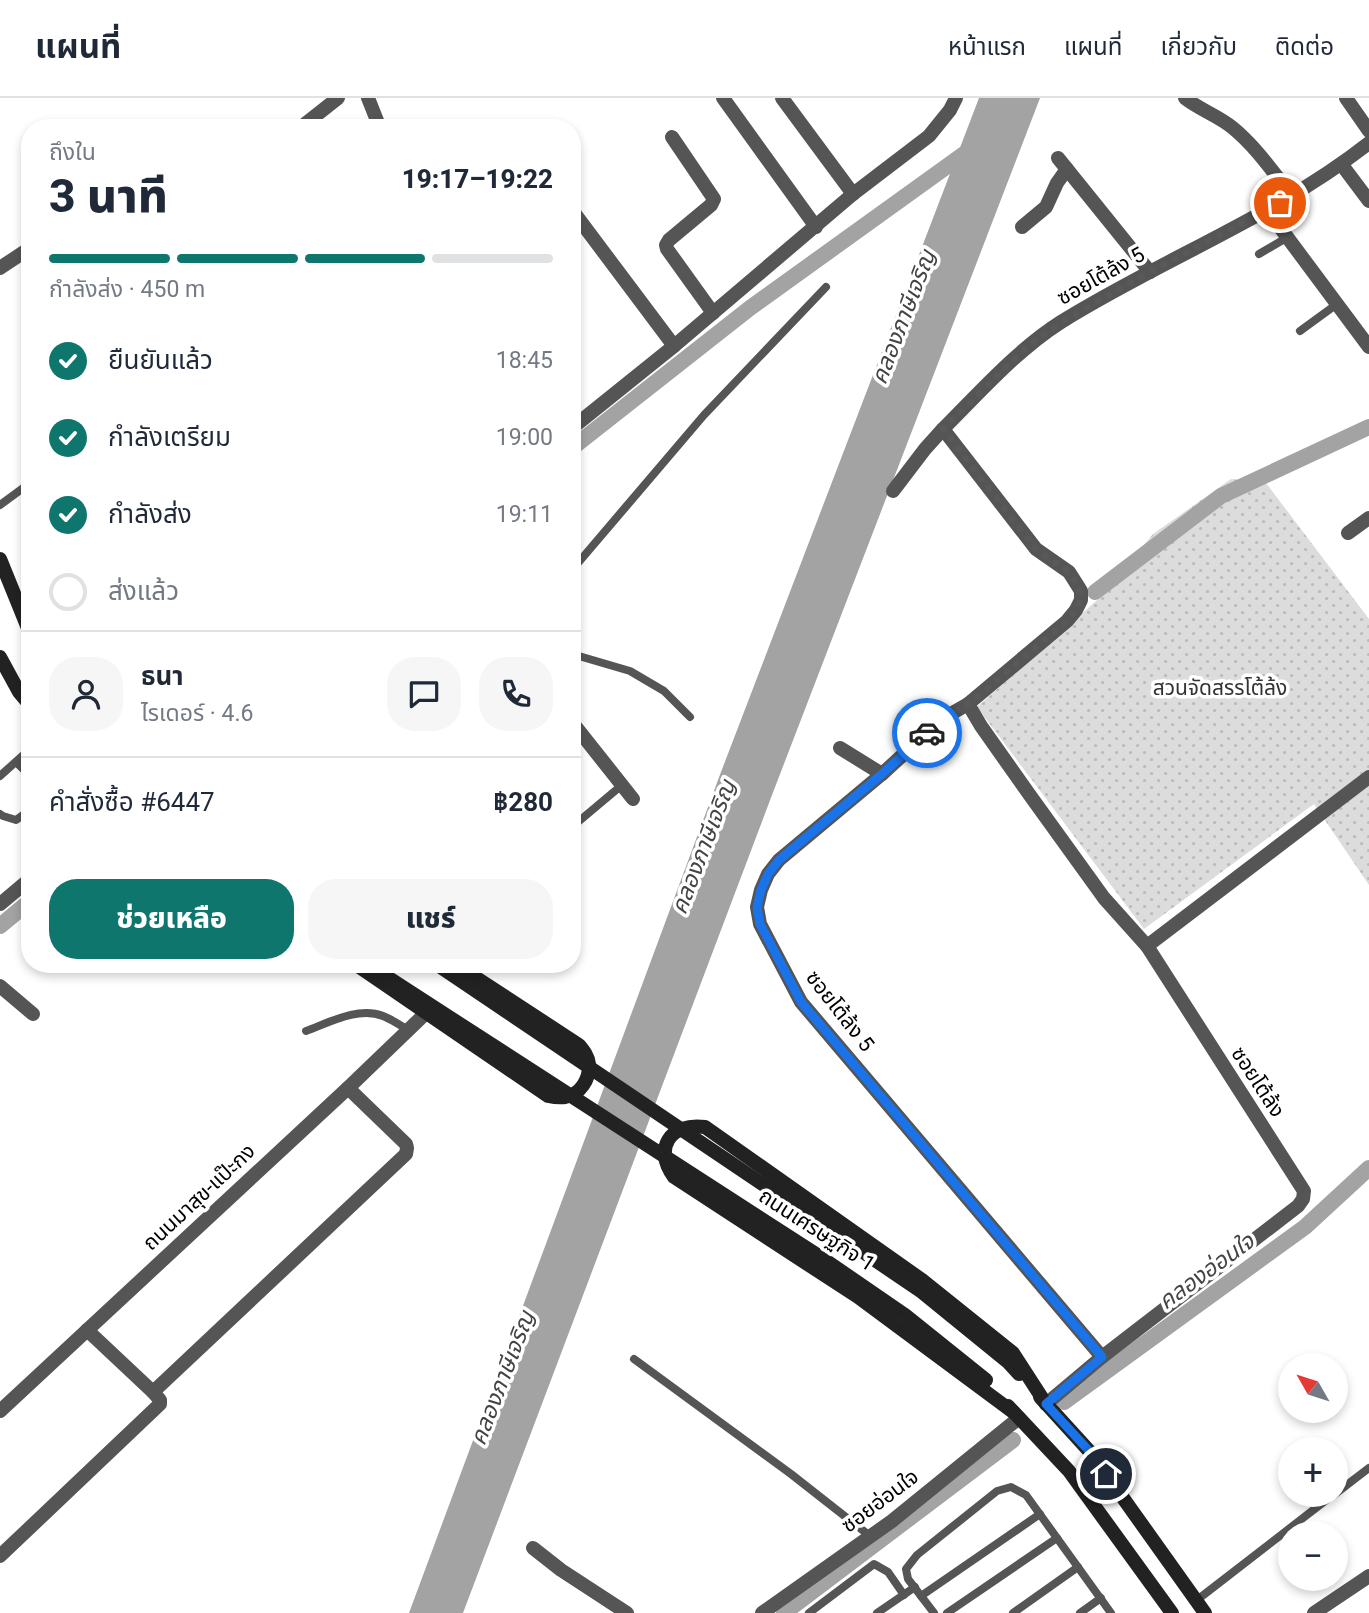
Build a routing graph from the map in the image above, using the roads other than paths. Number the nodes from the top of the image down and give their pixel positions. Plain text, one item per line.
1 (338, 98) edge
2 (368, 98) edge
3 (723, 98) edge
4 (782, 98) edge
5 (956, 98) edge
6 (1185, 98) edge
7 (1346, 98) edge
8 (311, 119) edge
9 (376, 119) edge
10 (1369, 131) edge
11 (672, 137) dead end
12 (1369, 143) edge
13 (1342, 165) junction
14 (853, 194) junction
15 (1292, 196) junction
16 (1369, 201) edge
17 (1268, 210) junction
18 (581, 222) edge
19 (816, 227) junction
20 (1022, 227) dead end
21 (1287, 237) junction
22 (21, 254) edge
23 (1259, 254) dead end
24 (0, 268) edge
25 (1150, 272) junction
26 (826, 287) dead end
27 (1337, 304) junction
28 (713, 313) junction
29 (1300, 331) dead end
30 (674, 346) junction
31 (1369, 347) edge
32 (581, 421) edge
33 (943, 429) junction
34 (21, 490) edge
35 (893, 491) dead end
36 (0, 505) edge
37 (1369, 517) edge
38 (1348, 533) dead end
39 (0, 559) edge
40 (581, 560) edge
41 (21, 611) edge
42 (0, 657) edge
43 (581, 657) edge
44 (21, 694) edge
45 (968, 704) junction
46 (690, 718) dead end
47 (581, 733) edge
48 (840, 748) dead end
49 (21, 757) edge
50 (16, 762) junction
51 (21, 767) edge
52 (882, 774) junction
53 (0, 776) edge
54 (1369, 777) edge
55 (622, 785) junction
56 (634, 799) dead end
57 (0, 814) edge
58 (21, 816) edge
59 (581, 819) edge
60 (21, 886) edge
61 (0, 904) edge
62 (1147, 946) junction
63 (368, 973) edge
64 (381, 973) edge
65 (449, 973) edge
66 (469, 973) edge
67 (0, 986) edge
68 (426, 1013) junction
69 (33, 1014) dead end
70 (408, 1030) junction
71 (306, 1031) dead end
72 (348, 1088) junction
73 (87, 1330) junction
74 (1102, 1357) junction
75 (634, 1359) dead end
76 (153, 1392) junction
77 (1046, 1404) junction
78 (0, 1411) edge
79 (1016, 1415) junction
80 (1369, 1468) edge
81 (1348, 1484) edge
82 (1320, 1507) edge
83 (1040, 1514) junction
84 (870, 1536) junction
85 (1057, 1538) junction
86 (533, 1548) dead end
87 (0, 1556) edge
88 (1078, 1567) junction
89 (1369, 1576) edge
90 (915, 1587) junction
91 (904, 1595) junction
92 (922, 1596) junction
93 (1101, 1598) junction
94 (1201, 1607) edge
95 (627, 1613) edge
96 (762, 1613) edge
97 (809, 1613) edge
98 (877, 1613) edge
99 (934, 1613) edge
100 (947, 1613) edge
101 (1013, 1613) edge
102 (1080, 1613) edge
103 (1111, 1613) edge
104 (1171, 1613) edge
105 (1314, 1613) edge

1 - 8 street
2 - 9 street
3 - 19 street
4 - 14 street
5 - 14 street
6 - 15 street
7 - 10 street
11 - 28 street
12 - 13 street, ซอยโต้ล้ง 5
13 - 15 street, ซอยโต้ล้ง 5
13 - 16 street
14 - 19 street
15 - 17 street, ซอยโต้ล้ง 5
17 - 21 street
17 - 25 street, ซอยโต้ล้ง 5
18 - 30 street
19 - 28 street
20 - 25 street
21 - 23 lane
21 - 27 street
22 - 24 street
25 - 33 street, ซอยโต้ล้ง 5
26 - 40 lane
27 - 29 lane
27 - 31 street
28 - 30 street
30 - 32 street
33 - 35 street
33 - 45 street, ซอยโต้ล้ง 5
34 - 36 lane
37 - 38 street
39 - 41 main road
42 - 44 main road
43 - 46 lane
45 - 52 street, ซอยโต้ล้ง 5
45 - 62 street
47 - 55 street
48 - 52 street
49 - 50 lane
50 - 51 lane
50 - 53 lane
52 - 74 street, ซอยโต้ล้ง 5
54 - 62 street
55 - 56 street
55 - 59 lane
57 - 58 lane
60 - 61 street
62 - 74 street, ซอยโต้ล้ง
63 - 68 main road
64 - 79 main road, ถนนเศรษฐกิจ 1, bridge
65 - 77 main road, ถนนเศรษฐกิจ 1, bridge
66 - 68 main road
67 - 69 street
68 - 70 street, ถนนมาสุข-แป๊ะกง
70 - 71 lane
70 - 72 street, ถนนมาสุข-แป๊ะกง
72 - 73 street, ถนนมาสุข-แป๊ะกง
72 - 76 street
73 - 76 street
73 - 78 street, ถนนมาสุข-แป๊ะกง
74 - 77 street, ซอยโต้ล้ง
75 - 84 lane
76 - 87 street
77 - 79 main road
77 - 94 main road, ถนนเศรษฐกิจ 1
79 - 84 street, ซอยอ่อนใจ
79 - 104 main road, ถนนเศรษฐกิจ 1
80 - 81 lane
82 - 94 lane
83 - 85 lane
83 - 90 lane
83 - 92 lane
84 - 96 street, ซอยอ่อนใจ
85 - 88 lane
85 - 100 lane
86 - 95 street
88 - 93 lane
88 - 101 lane
89 - 105 street
90 - 91 lane
90 - 92 lane
91 - 97 lane
91 - 98 lane
92 - 99 lane
93 - 102 lane
93 - 103 lane

